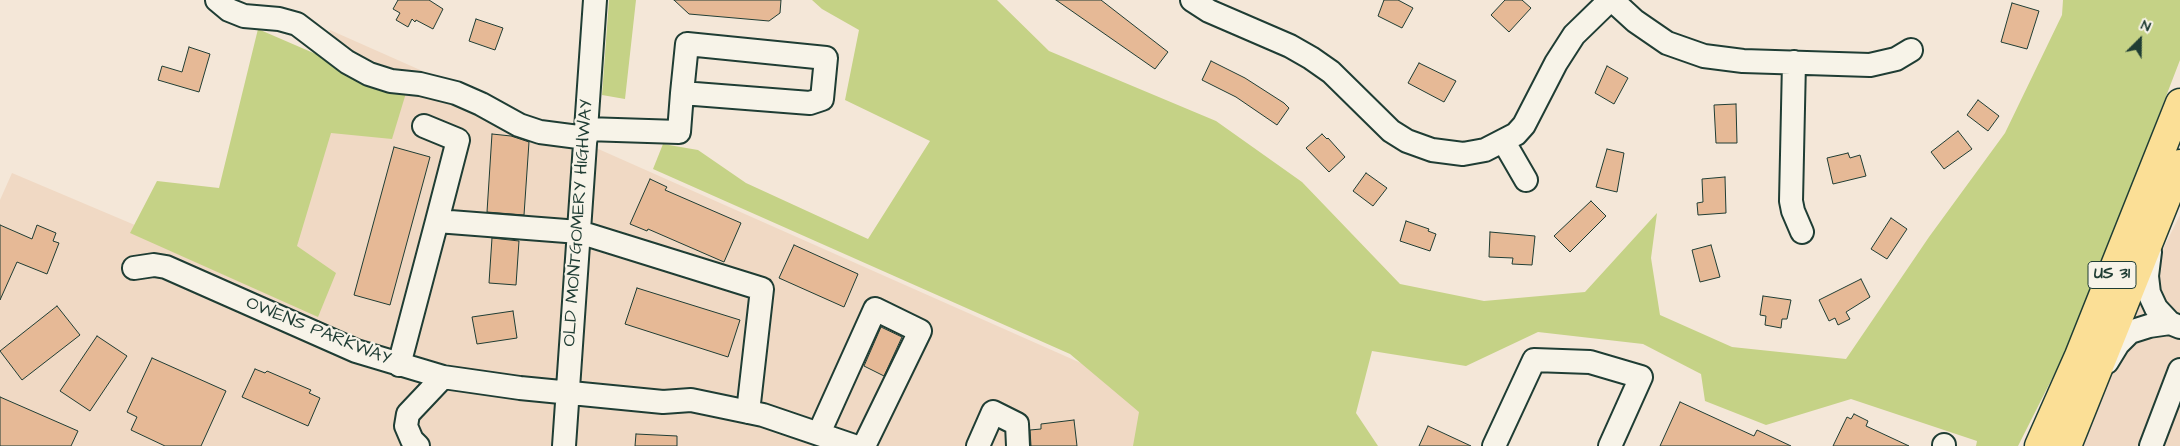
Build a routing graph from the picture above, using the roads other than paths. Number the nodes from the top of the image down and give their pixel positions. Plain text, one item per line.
1 (217, 0) edge
2 (595, 0) edge
3 (1192, 0) edge
4 (1611, 0) edge
5 (1911, 50) dead end
6 (1794, 62) junction
7 (682, 93) junction
8 (2180, 103) edge
9 (424, 126) dead end
10 (586, 133) junction
11 (1504, 142) junction
12 (2180, 164) edge
13 (1526, 180) dead end
14 (437, 221) junction
15 (579, 232) junction
16 (1802, 232) dead end
17 (2152, 233) junction
18 (134, 268) dead end
19 (2175, 325) edge
20 (399, 365) junction
21 (2180, 370) edge
22 (443, 377) junction
23 (567, 392) junction
24 (2089, 392) junction
25 (748, 412) junction
26 (819, 433) junction
27 (418, 446) edge
28 (564, 446) edge
29 (854, 446) edge
30 (864, 446) edge
31 (978, 446) edge
32 (1018, 446) edge
33 (1494, 446) edge
34 (1610, 446) edge
35 (2039, 446) edge
36 (2068, 446) edge
37 (2151, 446) edge

1 - 10 street
2 - 10 street, OLD MONTGOMERY HIGHWAY
3 - 11 street
4 - 6 street
4 - 11 street
5 - 6 street
6 - 16 street
7 - 7 street
7 - 10 street
8 - 35 main road, US 31
9 - 14 street
10 - 15 street, OLD MONTGOMERY HIGHWAY
11 - 13 street
12 - 17 main road, US 31
14 - 15 street
14 - 20 street
15 - 23 street, OLD MONTGOMERY HIGHWAY
15 - 25 street
17 - 19 street
17 - 24 main road, US 31
18 - 20 street, OWENS PARKWAY
19 - 24 street
20 - 22 street, OWENS PARKWAY
21 - 37 street
22 - 23 street, OWENS PARKWAY
22 - 27 street
23 - 25 street
23 - 28 street, OLD MONTGOMERY HIGHWAY
24 - 36 main road, US 31
25 - 26 street
26 - 29 street
26 - 30 street
31 - 32 street
33 - 34 street

